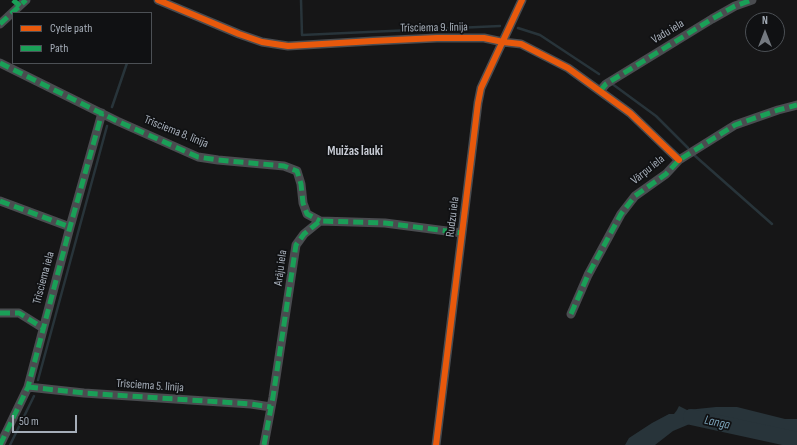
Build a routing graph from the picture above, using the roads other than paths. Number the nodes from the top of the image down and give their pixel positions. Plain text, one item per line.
1 (26, 0) edge
2 (158, 0) edge
3 (522, 0) edge
4 (752, 0) edge
5 (13, 12) edge
6 (12, 13) edge
7 (0, 24) edge
8 (503, 42) junction
9 (0, 64) edge
10 (600, 91) junction
11 (797, 105) edge
12 (102, 113) junction
13 (679, 160) junction
14 (0, 201) edge
15 (320, 221) junction
16 (70, 227) junction
17 (462, 233) junction
18 (0, 313) edge
19 (571, 314) dead end
20 (43, 328) junction
21 (28, 387) junction
22 (271, 407) junction
23 (0, 445) edge
24 (264, 445) edge
25 (436, 445) edge

1 - 5 street
2 - 8 street, Trīsciema 9. līnija
3 - 8 street, Rudzu iela
4 - 10 street, Vadu iela
6 - 7 street
8 - 10 street, Trīsciema 9. līnija
8 - 17 street, Rudzu iela
9 - 12 street, Trīsciema 8. līnija
10 - 13 street, Trīsciema 9. līnija
11 - 13 street, Vārpu iela
12 - 15 street, Trīsciema 8. līnija
12 - 16 street, Trīsciema iela
13 - 19 street, Vārpu iela
14 - 16 street
15 - 17 street
15 - 22 street, Arāju iela
16 - 20 street, Trīsciema iela
17 - 25 street, Rudzu iela
18 - 20 street
20 - 21 street, Trīsciema iela
21 - 22 street, Trīsciema 5. līnija
21 - 23 street, Trīsciema iela
22 - 24 street, Arāju iela

